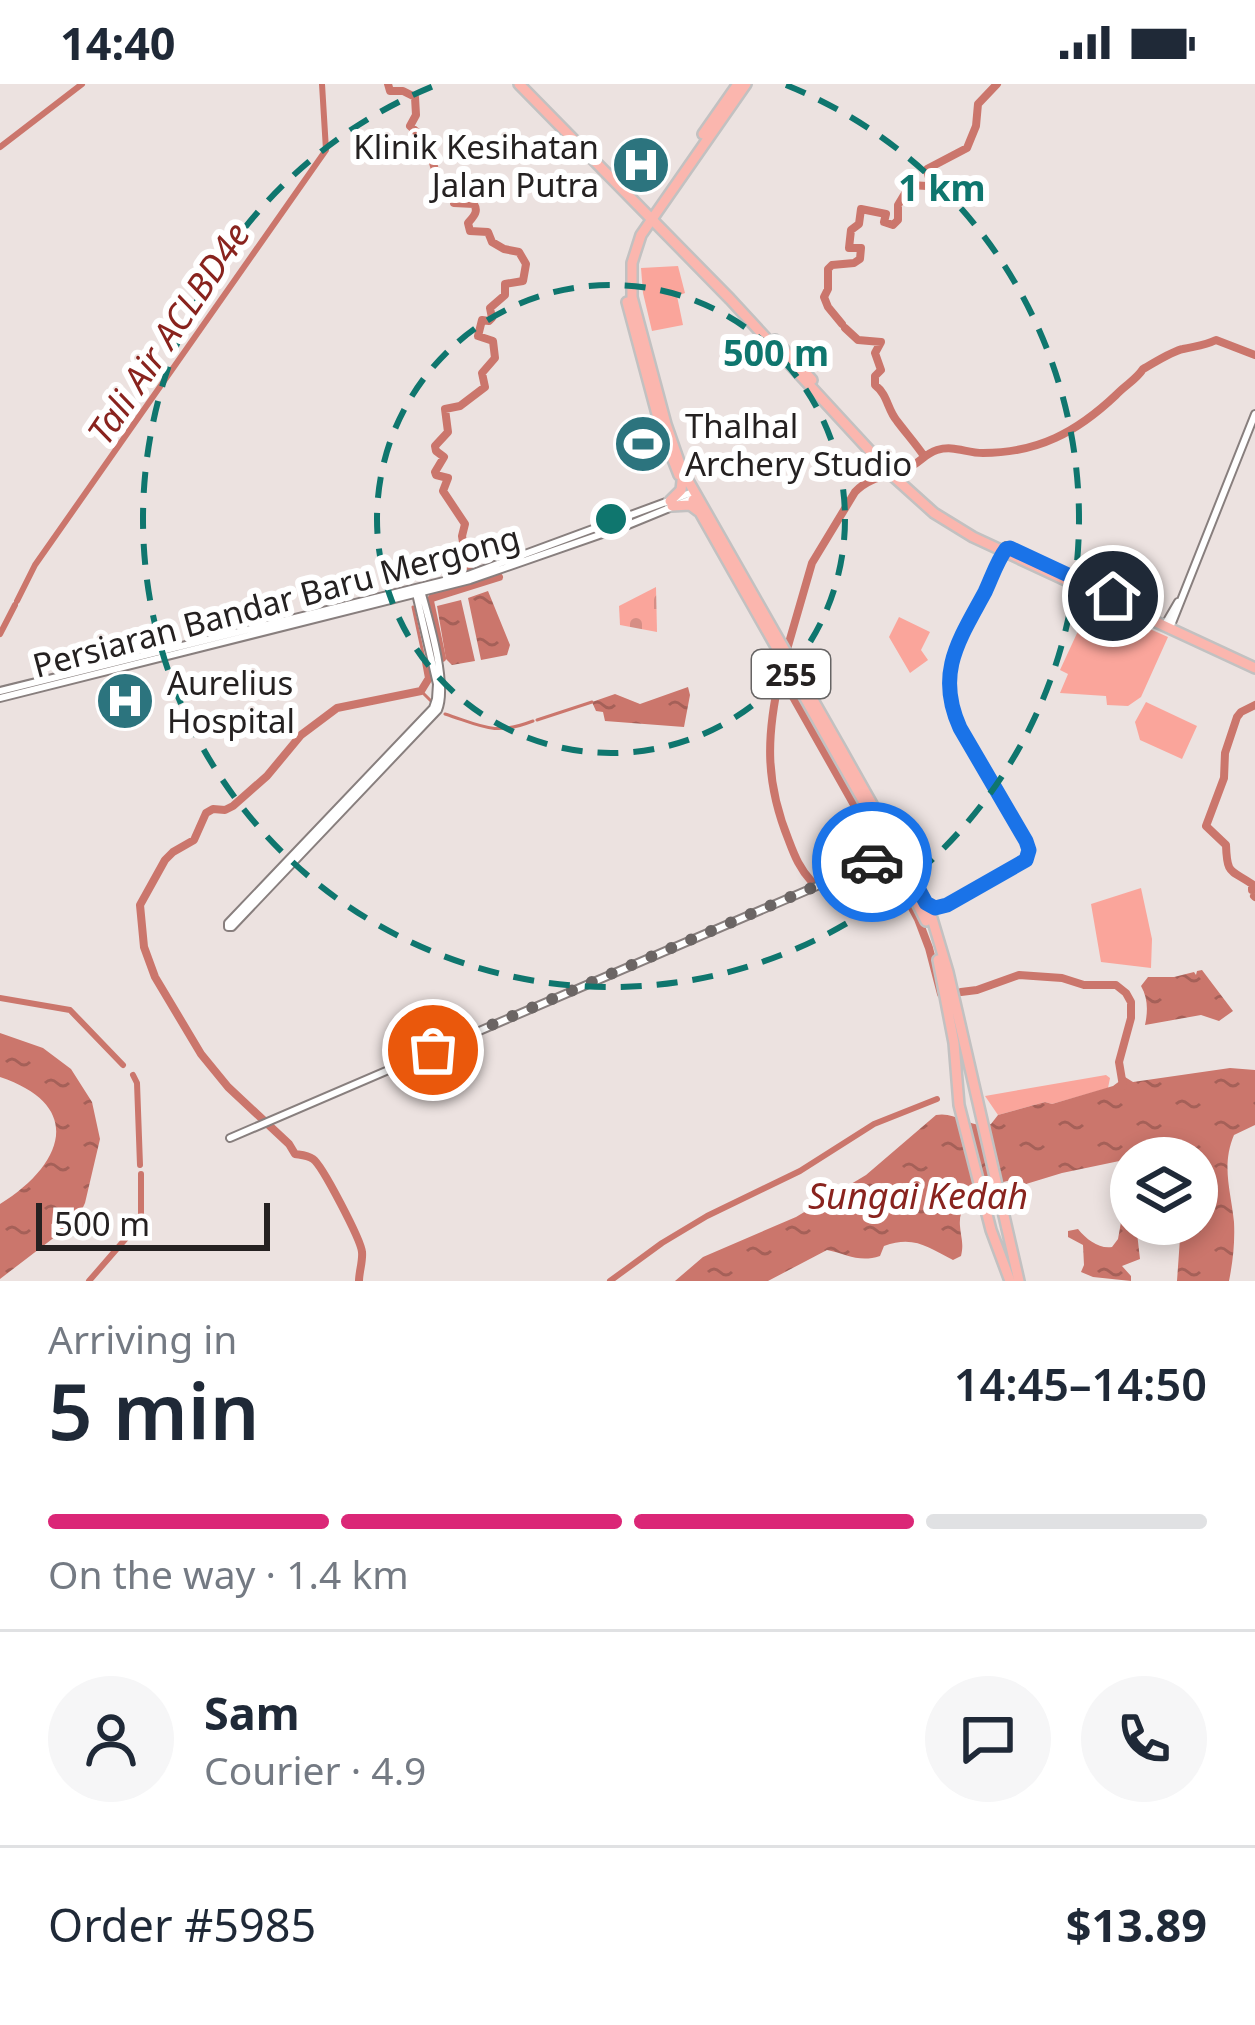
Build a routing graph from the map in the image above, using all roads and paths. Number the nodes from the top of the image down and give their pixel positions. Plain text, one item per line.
1 (519, 84) edge
2 (742, 84) edge
3 (659, 202) junction
4 (637, 204) junction
5 (650, 216) junction
6 (663, 229) junction
7 (639, 234) junction
8 (1255, 415) edge
9 (682, 481) junction
10 (694, 495) junction
11 (671, 504) junction
12 (701, 515) junction
13 (1002, 554) junction
14 (418, 591) junction
15 (1168, 625) junction
16 (1255, 665) edge
17 (0, 694) edge
18 (826, 729) junction
19 (890, 853) junction
20 (944, 906) joint
21 (928, 914) junction
22 (230, 925) dead end
23 (949, 998) junction
24 (230, 1138) dead end
25 (1015, 1281) edge

1 - 4 main road
2 - 3 main road, 255
3 - 4 main road
3 - 5 main road, 255
3 - 6 main road
4 - 5 main road
4 - 7 main road
5 - 6 main road
5 - 7 main road, 255
6 - 7 main road
6 - 13 main road
7 - 9 main road, 255
7 - 10 main road, 255
8 - 15 street
9 - 10 main road, 255
9 - 11 main road
10 - 11 street, Persiaran Bandar Baru Mergong
10 - 12 main road, 255
10 - 18 main road, 255
11 - 12 main road
11 - 14 street, Persiaran Bandar Baru Mergong
12 - 18 main road, 255
13 - 15 main road
13 - 15 main road
13 - 20 street
14 - 17 street, Persiaran Bandar Baru Mergong
14 - 22 street
15 - 16 main road
18 - 19 main road, 255
19 - 21 main road, 255
19 - 24 street
20 - 21 main road
21 - 23 main road, 255
23 - 25 main road, 255
23 - 25 main road, 255

